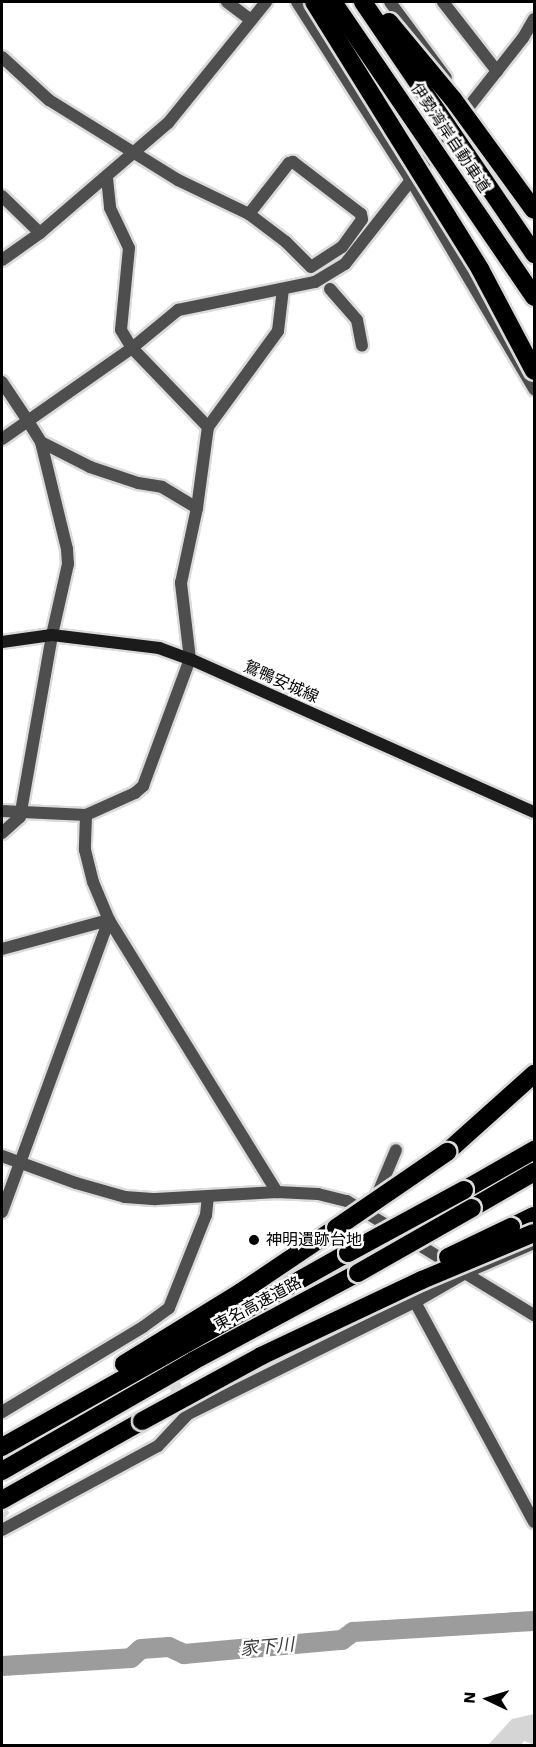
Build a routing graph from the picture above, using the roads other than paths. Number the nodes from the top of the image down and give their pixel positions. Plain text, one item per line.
1 (227, 2) edge
2 (266, 2) edge
3 (297, 2) edge
4 (314, 2) edge
5 (333, 2) edge
6 (363, 2) edge
7 (373, 2) edge
8 (390, 2) edge
9 (432, 2) edge
10 (444, 2) edge
11 (534, 19) edge
12 (251, 21) junction
13 (2, 57) edge
14 (497, 71) junction
15 (468, 107) junction
16 (135, 154) junction
17 (107, 178) junction
18 (411, 180) junction
19 (2, 196) edge
20 (534, 197) edge
21 (534, 210) edge
22 (249, 214) junction
23 (40, 233) junction
24 (534, 254) edge
25 (2, 260) edge
26 (480, 269) junction
27 (283, 288) junction
28 (330, 289) dead end
29 (534, 297) edge
30 (362, 346) dead end
31 (132, 348) junction
32 (534, 353) edge
33 (534, 371) edge
34 (2, 382) edge
35 (534, 389) edge
36 (28, 421) junction
37 (208, 427) junction
38 (2, 439) edge
39 (41, 442) junction
40 (197, 508) junction
41 (52, 635) junction
42 (2, 642) edge
43 (190, 659) junction
44 (2, 811) edge
45 (21, 812) junction
46 (534, 812) edge
47 (87, 815) junction
48 (2, 833) edge
49 (109, 920) junction
50 (2, 948) edge
51 (534, 1074) edge
52 (534, 1089) edge
53 (396, 1150) dead end
54 (534, 1150) edge
55 (447, 1152) junction
56 (2, 1156) edge
57 (20, 1163) junction
58 (534, 1172) edge
59 (277, 1192) junction
60 (208, 1197) junction
61 (2, 1212) edge
62 (370, 1212) junction
63 (534, 1216) edge
64 (534, 1233) edge
65 (534, 1243) edge
66 (467, 1272) junction
67 (415, 1302) junction
68 (534, 1315) edge
69 (143, 1327) junction
70 (152, 1341) tunnel mouth
71 (261, 1356) junction
72 (2, 1412) edge
73 (2, 1438) edge
74 (2, 1447) edge
75 (2, 1471) edge
76 (7, 1513) edge
77 (534, 1522) edge
78 (2, 1530) edge

1 - 12 street
2 - 12 street
3 - 18 street
4 - 26 highway, bridge
5 - 29 highway, 伊勢湾岸自動車道, bridge
6 - 24 highway, 伊勢湾岸自動車道, bridge
7 - 21 highway, bridge
8 - 15 street
9 - 10 street
10 - 14 street
11 - 14 street
12 - 16 street
13 - 16 street
14 - 15 street
15 - 18 street
15 - 20 street
16 - 17 street
16 - 22 street
17 - 23 street
17 - 31 street
18 - 27 street
18 - 35 street
19 - 23 street
22 - 22 street
23 - 25 street
26 - 32 highway, bridge
26 - 33 highway, bridge
27 - 31 street
27 - 37 street
28 - 30 street
31 - 36 street
31 - 37 street
34 - 36 street
36 - 38 street
36 - 39 street
37 - 40 street
39 - 40 street
39 - 41 street
40 - 43 street
41 - 42 main road, 鴛鴨安城線
41 - 43 main road, 鴛鴨安城線
41 - 45 street
43 - 46 main road, 鴛鴨安城線
43 - 47 street
44 - 45 street
45 - 47 street
45 - 48 street
47 - 49 street
49 - 50 street
49 - 57 street
49 - 59 street
51 - 55 highway
52 - 55 highway
53 - 62 street
54 - 74 highway, 東名高速道路, bridge
55 - 73 highway, bridge
56 - 57 street
57 - 60 street
57 - 61 street
58 - 75 highway, 東名高速道路, bridge
59 - 60 street
59 - 62 street
60 - 69 street
62 - 66 street
63 - 71 highway, bridge
64 - 71 highway, bridge
65 - 66 street
66 - 67 street
66 - 68 street
67 - 76 street
67 - 77 street
69 - 70 street
69 - 72 street
71 - 76 highway, bridge
76 - 78 street

